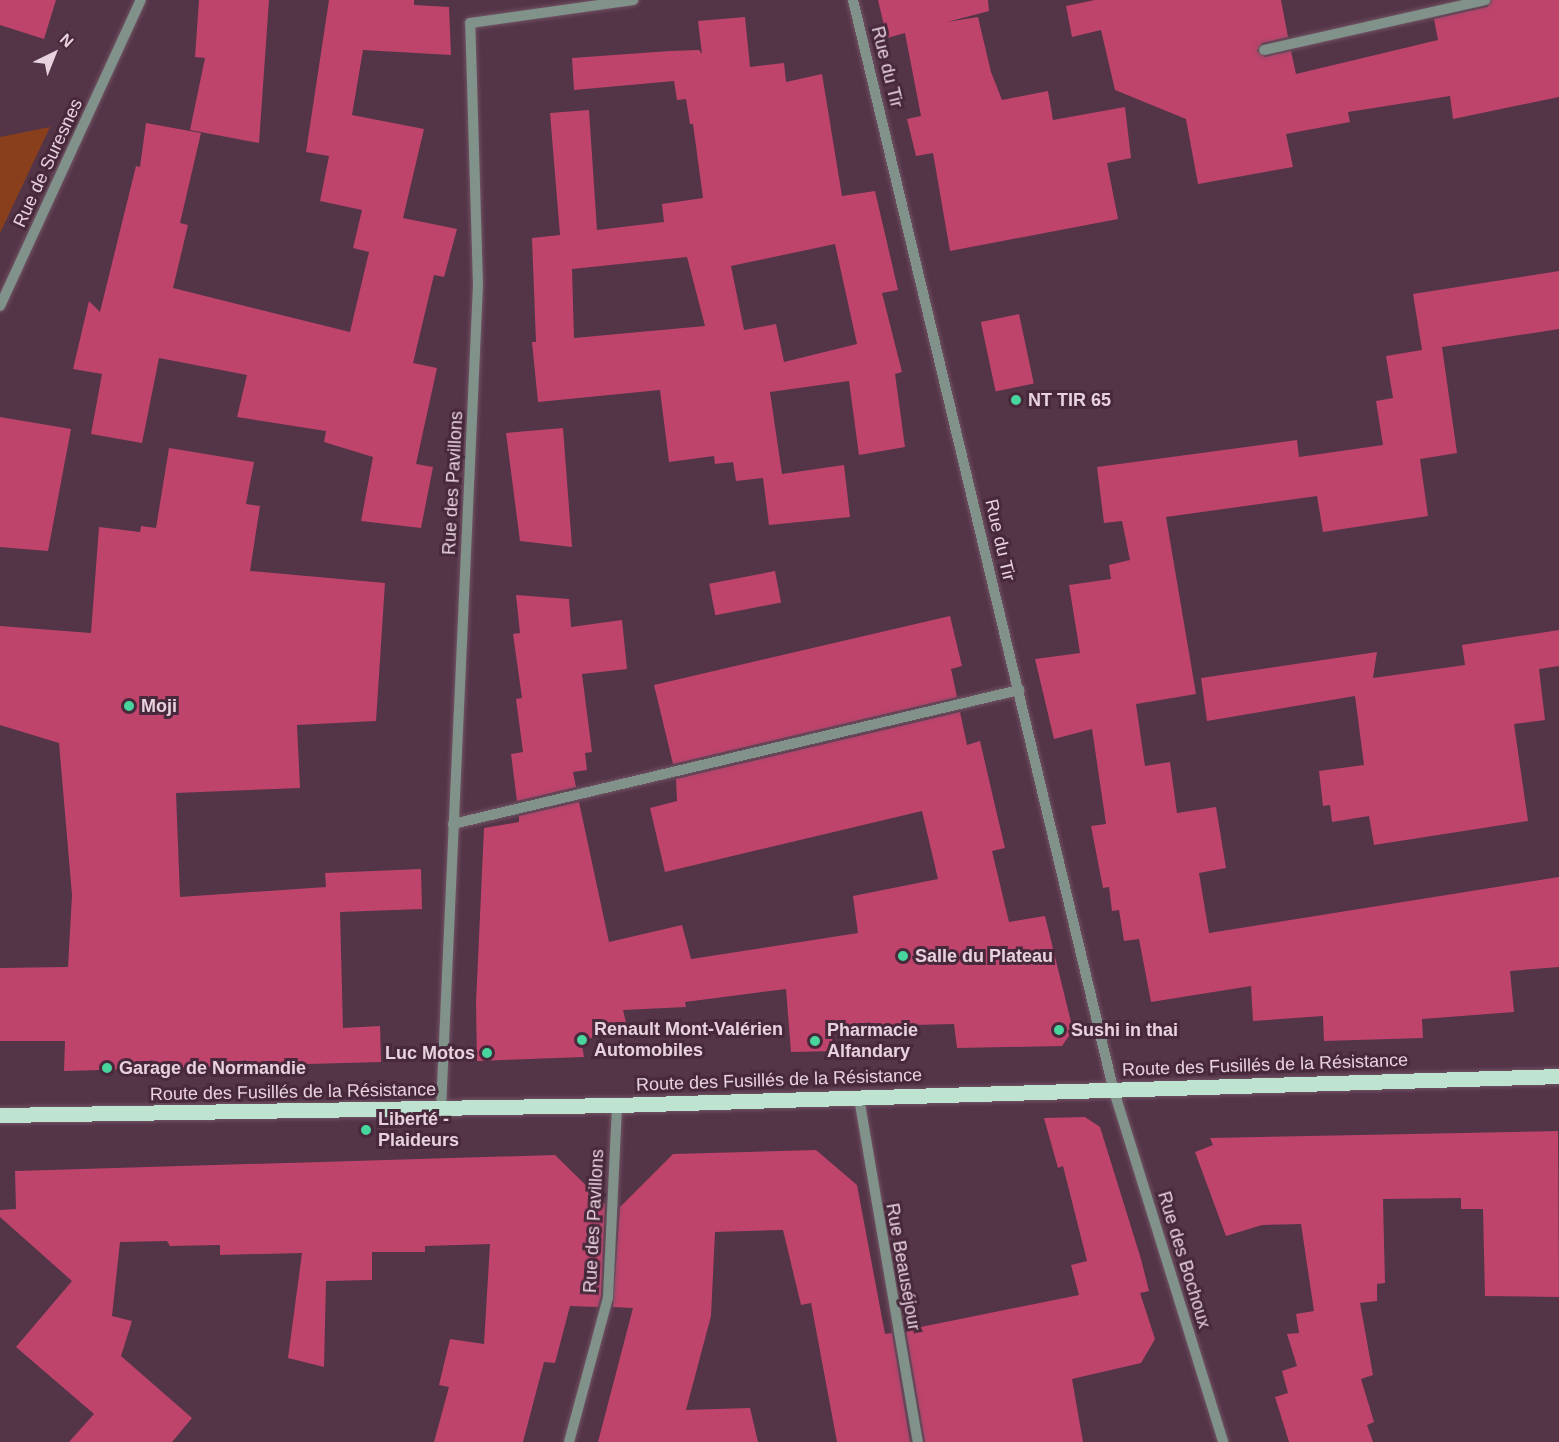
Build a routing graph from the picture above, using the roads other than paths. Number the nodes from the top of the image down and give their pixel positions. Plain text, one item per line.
1 (141, 0) edge
2 (633, 0) edge
3 (853, 0) edge
4 (1485, 0) edge
5 (1264, 50) dead end
6 (0, 306) edge
7 (1018, 690) junction
8 (453, 824) junction
9 (1559, 1076) edge
10 (1113, 1088) junction
11 (859, 1098) junction
12 (617, 1105) junction
13 (441, 1109) junction
14 (0, 1115) edge
15 (569, 1442) edge
16 (918, 1442) edge
17 (1223, 1442) edge

1 - 6 street, Rue de Suresnes
2 - 8 street, Rue des Pavillons
3 - 7 street, Rue du Tir
4 - 5 street
7 - 8 street
7 - 10 street, Rue du Tir
8 - 13 street, Rue des Pavillons
9 - 10 main road, Route des Fusillés de la Résistance
10 - 11 main road, Route des Fusillés de la Résistance
10 - 17 street, Rue des Bochoux
11 - 12 main road, Route des Fusillés de la Résistance
11 - 16 street, Rue Beauséjour
12 - 13 main road, Route des Fusillés de la Résistance
12 - 15 street, Rue des Pavillons
13 - 14 main road, Route des Fusillés de la Résistance

